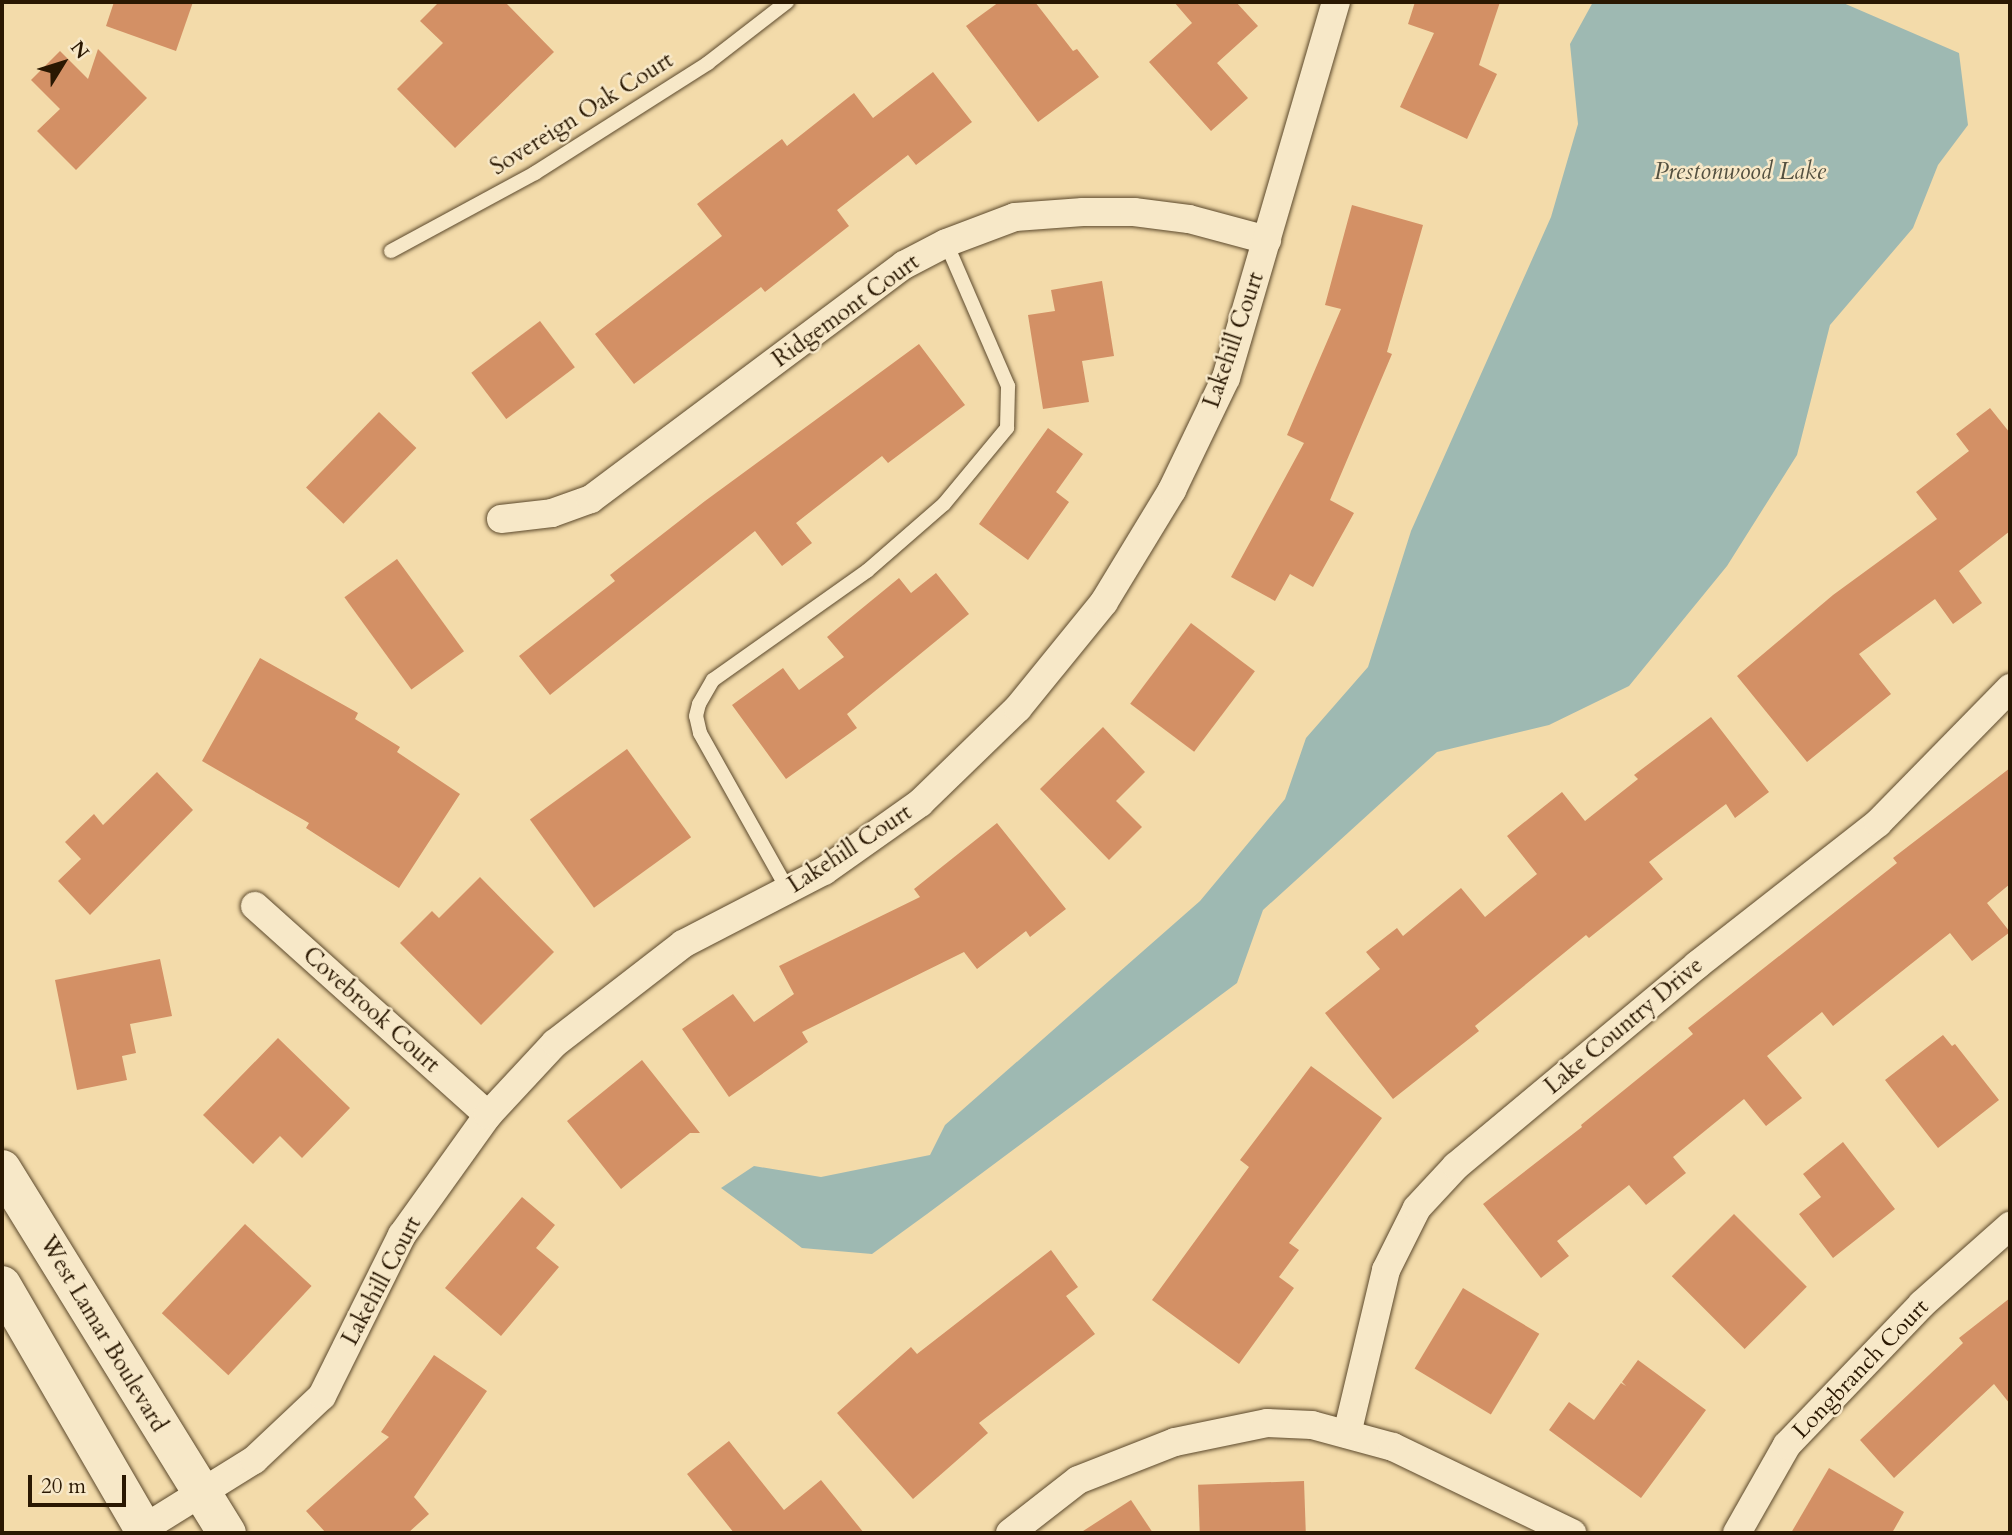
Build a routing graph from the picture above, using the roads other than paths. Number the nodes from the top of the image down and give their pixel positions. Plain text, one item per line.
1 (788, 2) edge
2 (1336, 2) edge
3 (1267, 240) junction
4 (946, 243) junction
5 (391, 251) dead end
6 (501, 519) dead end
7 (2010, 688) edge
8 (788, 890) junction
9 (255, 906) dead end
10 (488, 1115) junction
11 (2, 1169) edge
12 (2010, 1226) edge
13 (2, 1285) edge
14 (1347, 1434) junction
15 (200, 1494) junction
16 (144, 1531) edge
17 (227, 1533) edge
18 (1010, 1533) edge
19 (1572, 1533) edge
20 (1737, 1533) edge

1 - 5 lane, Sovereign Oak Court
2 - 3 street, Lakehill Court
3 - 4 street, Ridgemont Court
3 - 8 street, Lakehill Court
4 - 6 street, Ridgemont Court
4 - 8 lane
7 - 14 street, Lake Country Drive
8 - 10 street, Lakehill Court
9 - 10 street, Covebrook Court
10 - 15 street, Lakehill Court
11 - 15 main road, West Lamar Boulevard
12 - 20 street, Longbranch Court
13 - 16 main road
14 - 18 street
14 - 19 street
15 - 16 street, Lakehill Court
15 - 17 main road, West Lamar Boulevard

